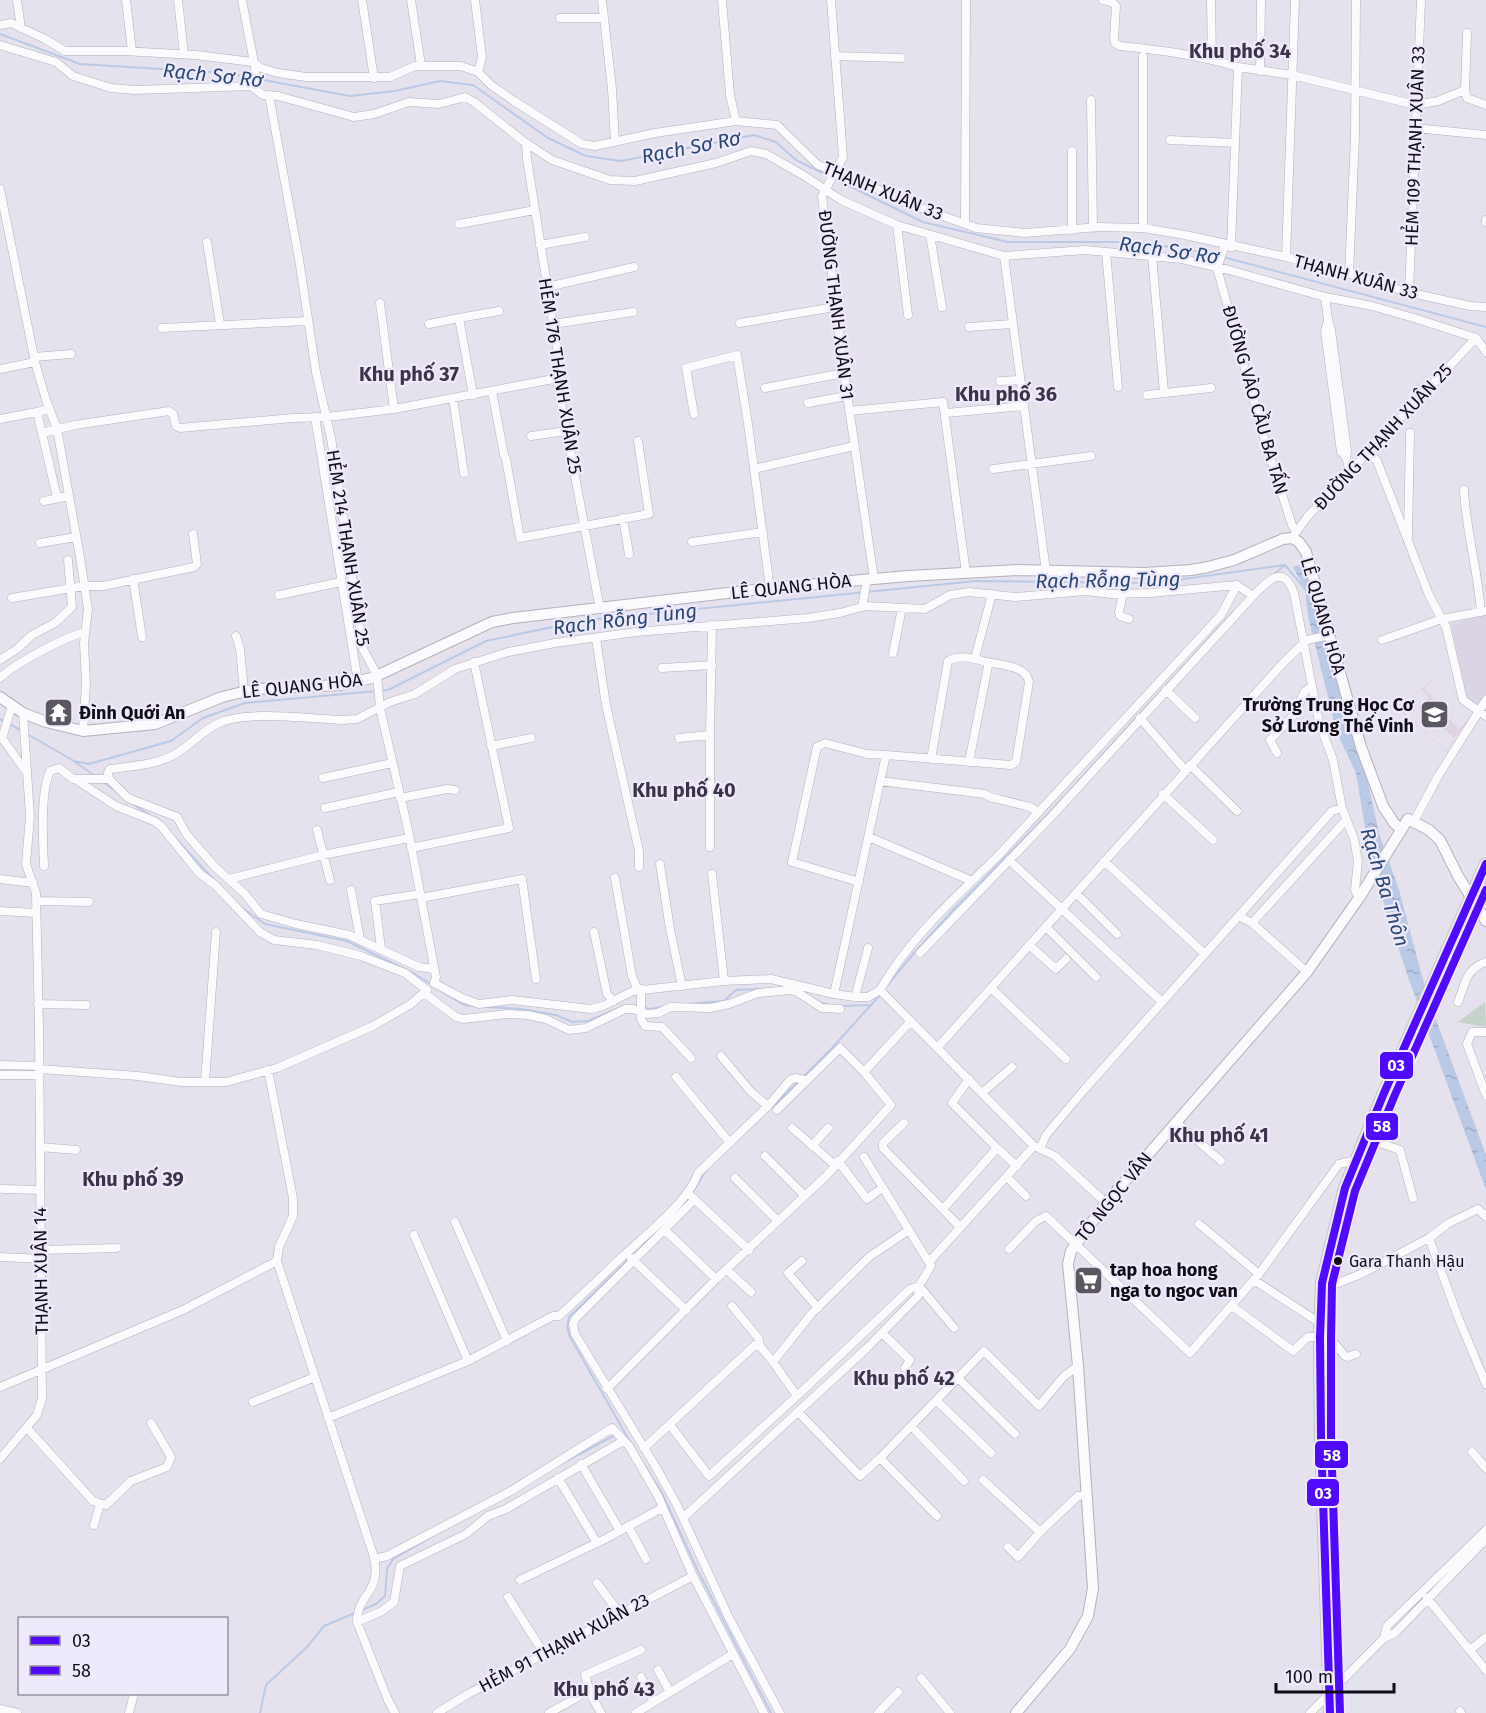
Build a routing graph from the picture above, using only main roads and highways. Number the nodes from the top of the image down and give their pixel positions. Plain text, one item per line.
1 (1486, 864) edge
2 (1330, 1713) edge

1 - 2 main road

